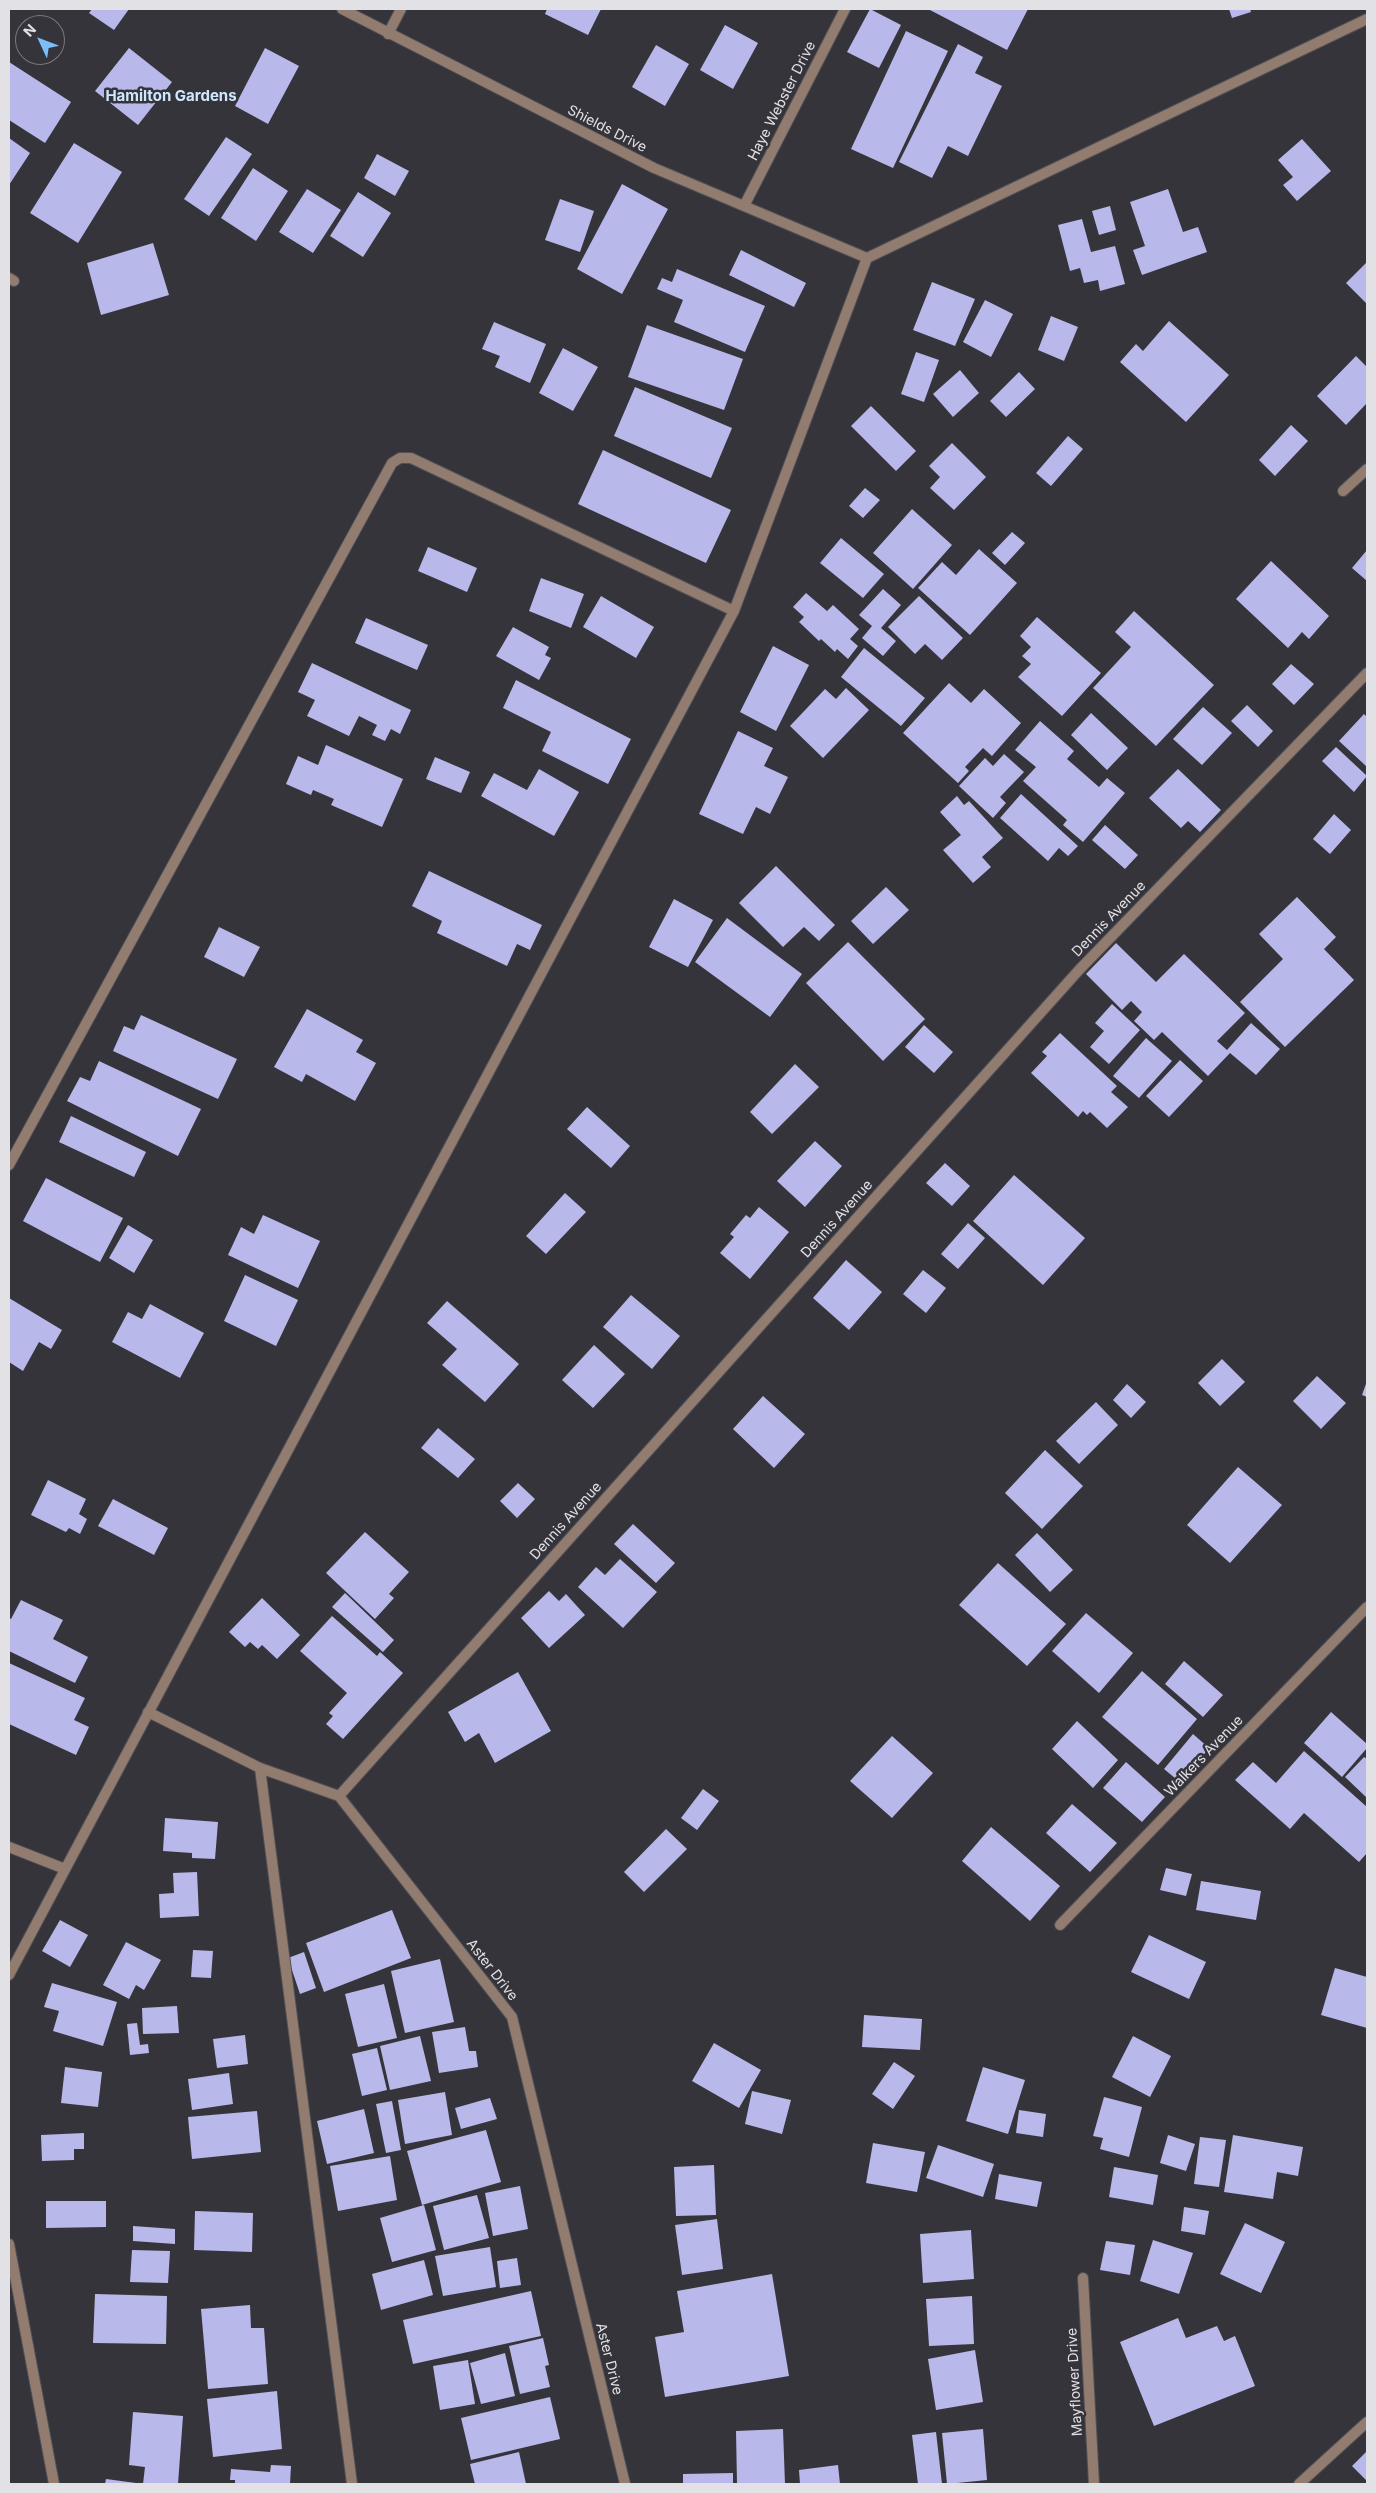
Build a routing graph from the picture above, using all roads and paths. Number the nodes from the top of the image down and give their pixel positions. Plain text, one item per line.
1 (342, 9) edge
2 (401, 9) edge
3 (846, 9) edge
4 (1367, 19) edge
5 (388, 34) junction
6 (744, 206) junction
7 (867, 258) junction
8 (1367, 469) edge
9 (1343, 491) dead end
10 (734, 611) junction
11 (1367, 673) edge
12 (9, 1165) edge
13 (1367, 1606) edge
14 (148, 1712) junction
15 (260, 1768) junction
16 (339, 1796) junction
17 (9, 1847) edge
18 (64, 1869) junction
19 (1060, 1925) dead end
20 (9, 1975) edge
21 (9, 2244) edge
22 (1083, 2278) dead end
23 (1367, 2422) edge
24 (54, 2484) edge
25 (352, 2484) edge
26 (625, 2484) edge
27 (1094, 2484) edge
28 (1300, 2484) edge

1 - 5 street, Shields Drive
2 - 5 street
3 - 6 street, Haye Webster Drive
4 - 7 street
5 - 6 street, Shields Drive
6 - 7 street, Shields Drive
7 - 10 street
8 - 9 street
10 - 12 street
10 - 14 street
11 - 16 street, Dennis Avenue
13 - 19 street, Walkers Avenue
14 - 15 street
14 - 18 street
15 - 16 street
15 - 25 street
16 - 26 street, Aster Drive
17 - 18 street
18 - 20 street
21 - 24 street
22 - 27 street, Mayflower Drive
23 - 28 street

